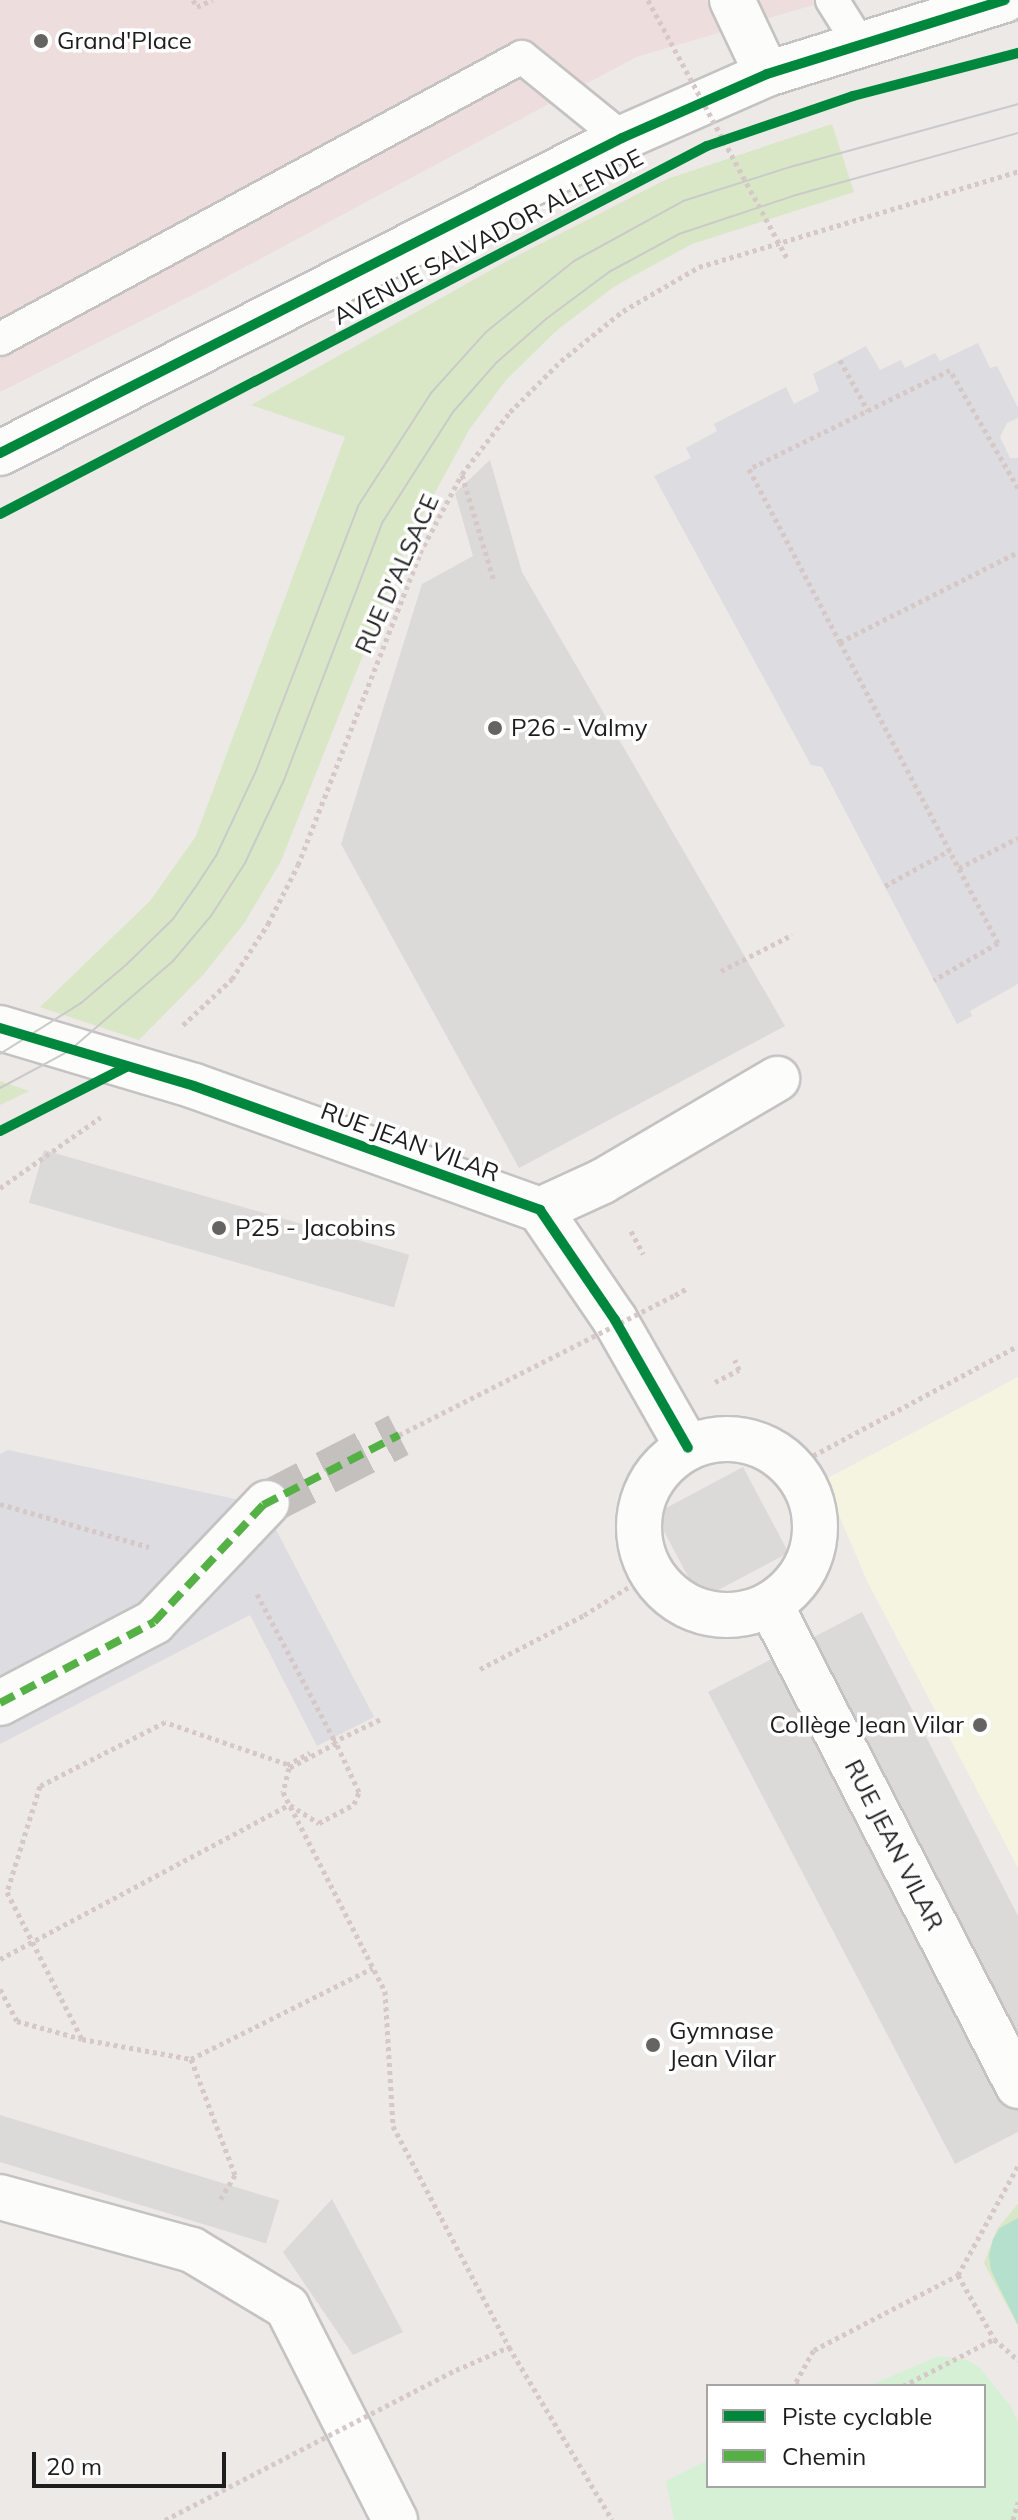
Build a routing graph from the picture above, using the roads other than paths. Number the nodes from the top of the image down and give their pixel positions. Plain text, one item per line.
1 (732, 0) edge
2 (832, 0) edge
3 (1005, 0) edge
4 (859, 43) junction
5 (767, 74) junction
6 (622, 138) junction
7 (0, 339) edge
8 (0, 453) edge
9 (0, 1028) edge
10 (777, 1079) dead end
11 (540, 1210) junction
12 (688, 1448) junction
13 (267, 1503) tunnel mouth
14 (770, 1604) junction
15 (0, 1703) edge
16 (1018, 2086) edge
17 (0, 2197) edge
18 (395, 2520) edge

1 - 5 street
2 - 4 lane
3 - 4 street, AVENUE SALVADOR ALLENDE
4 - 5 street, AVENUE SALVADOR ALLENDE
5 - 6 street, AVENUE SALVADOR ALLENDE
6 - 7 lane
6 - 8 street, AVENUE SALVADOR ALLENDE
9 - 11 street, RUE JEAN VILAR
10 - 11 street
11 - 12 street
12 - 14 street
12 - 14 street
13 - 15 street
14 - 16 street, RUE JEAN VILAR
17 - 18 street

